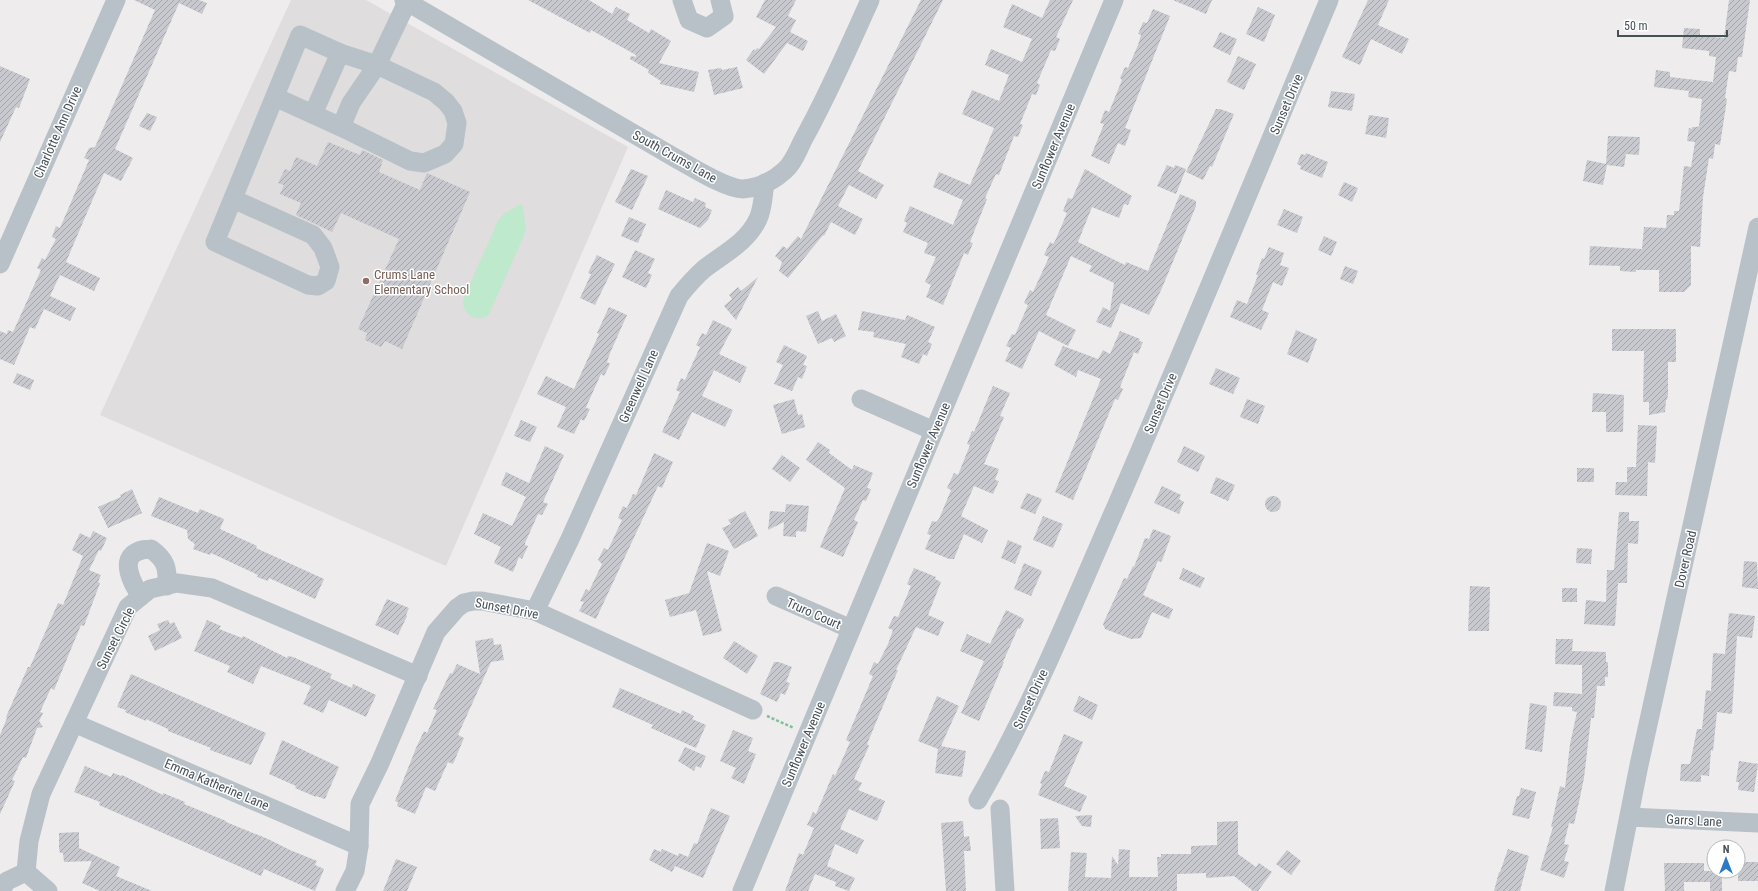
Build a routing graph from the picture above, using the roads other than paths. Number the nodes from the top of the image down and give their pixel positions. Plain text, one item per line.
1 (116, 0) edge
2 (682, 0) edge
3 (720, 0) edge
4 (870, 0) edge
5 (1114, 0) edge
6 (1329, 0) edge
7 (406, 1) edge
8 (340, 52) junction
9 (377, 65) junction
10 (275, 97) junction
11 (313, 114) junction
12 (341, 126) junction
13 (765, 183) junction
14 (233, 199) junction
15 (1758, 227) edge
16 (0, 264) edge
17 (861, 400) dead end
18 (934, 431) junction
19 (167, 586) junction
20 (141, 596) junction
21 (776, 596) dead end
22 (535, 611) junction
23 (851, 629) junction
24 (418, 676) junction
25 (753, 710) road end
26 (74, 723) junction
27 (978, 800) dead end
28 (1000, 810) dead end
29 (1629, 817) junction
30 (1758, 823) edge
31 (359, 846) junction
32 (26, 872) junction
33 (0, 891) edge
34 (48, 891) edge
35 (345, 891) edge
36 (742, 891) edge
37 (1005, 891) edge
38 (1614, 891) edge

1 - 16 street, Charlotte Ann Drive
2 - 3 street
4 - 13 street, South Crums Lane
5 - 18 street, Sunflower Avenue
6 - 27 street, Sunset Drive
7 - 9 street
7 - 13 street, South Crums Lane
8 - 9 street
8 - 10 street
8 - 11 street
9 - 12 street
9 - 12 street
10 - 11 street
10 - 14 street
11 - 12 street
13 - 22 street, Greenwell Lane
14 - 14 street
15 - 29 street, Dover Road
17 - 18 street
18 - 23 street, Sunflower Avenue
19 - 20 street, Sunset Circle
19 - 20 street
19 - 24 street, Sunset Circle
20 - 26 street, Sunset Circle
21 - 23 street, Truro Court
22 - 24 street, Sunset Drive
22 - 25 street, Sunset Drive
23 - 36 street, Sunflower Avenue
24 - 31 street, Sunset Drive
26 - 31 street, Emma Katherine Lane
26 - 32 street, Sunset Circle
28 - 37 street
29 - 30 street, Garrs Lane
29 - 38 street, Dover Road
31 - 35 street, Sunset Drive
32 - 33 street
32 - 34 street

